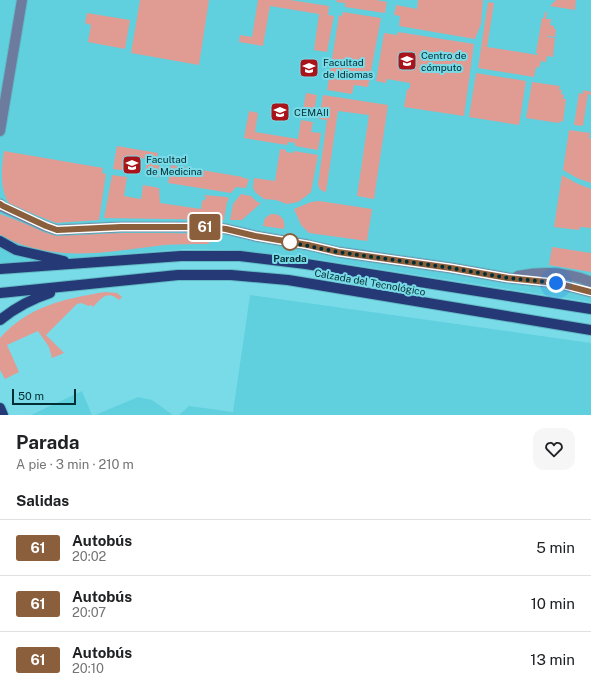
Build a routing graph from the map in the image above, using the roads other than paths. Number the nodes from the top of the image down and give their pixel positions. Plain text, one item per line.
1 (22, 0) edge
2 (0, 131) edge
3 (0, 204) edge
4 (0, 241) edge
5 (78, 264) junction
6 (0, 269) edge
7 (508, 278) junction
8 (591, 282) edge
9 (69, 287) junction
10 (591, 292) edge
11 (0, 293) edge
12 (591, 310) edge
13 (0, 320) edge
14 (591, 330) edge
15 (0, 408) edge
16 (3, 415) edge

1 - 2 street
3 - 7 street
4 - 5 main road
5 - 6 main road, Calzada del Tecnológico
5 - 12 main road, Calzada del Tecnológico
7 - 8 street
7 - 10 street
9 - 11 main road, Calzada del Tecnológico
9 - 13 main road
9 - 14 main road, Calzada del Tecnológico
15 - 16 main road

